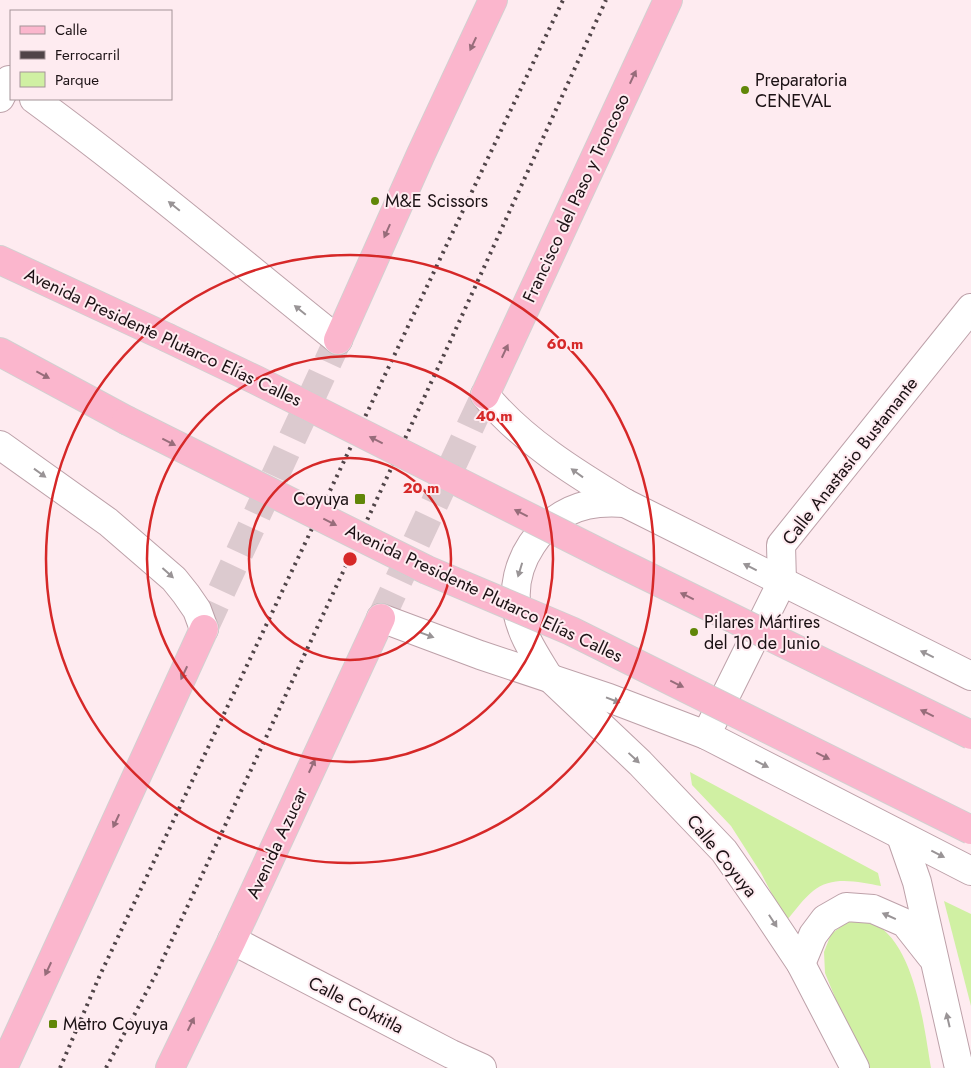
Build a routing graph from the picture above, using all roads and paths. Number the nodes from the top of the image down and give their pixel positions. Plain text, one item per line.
1 (493, 0) edge
2 (668, 0) edge
3 (35, 100) edge
4 (0, 260) edge
5 (971, 308) edge
6 (338, 340) joint
7 (0, 352) edge
8 (484, 395) joint
9 (0, 445) edge
10 (625, 503) junction
11 (782, 582) junction
12 (381, 618) joint
13 (204, 629) joint
14 (548, 676) junction
15 (971, 676) edge
16 (706, 735) junction
17 (971, 735) edge
18 (971, 830) edge
19 (901, 836) junction
20 (971, 871) edge
21 (232, 940) junction
22 (935, 961) junction
23 (801, 964) junction
24 (448, 1061) edge
25 (3, 1068) edge
26 (170, 1068) edge
27 (482, 1068) edge
28 (855, 1068) edge
29 (959, 1068) edge

1 -> 6 main road
8 -> 2 main road, Francisco del Paso y Troncoso
6 -> 3 street
17 -> 4 main road, Avenida Presidente Plutarco Elías Calles, bridge
5 - 11 street, Calle Anastasio Bustamante
7 -> 18 main road, Avenida Presidente Plutarco Elías Calles, bridge
10 -> 8 street
9 -> 13 street
11 -> 10 street
10 -> 14 street
15 -> 11 street
11 - 16 street, Calle Anastasio Bustamante
12 -> 14 street
21 -> 12 main road, Avenida Azucar
13 -> 25 main road
14 -> 16 street
14 -> 23 street, Calle Coyuya
16 -> 19 street
19 -> 20 street
19 - 22 street
21 - 24 street, Calle Colxtitla
26 -> 21 main road, Avenida Azucar
22 -> 23 street
29 -> 22 street
23 - 28 street, Calle Coyuya
24 - 27 street, Calle Colxtitla

